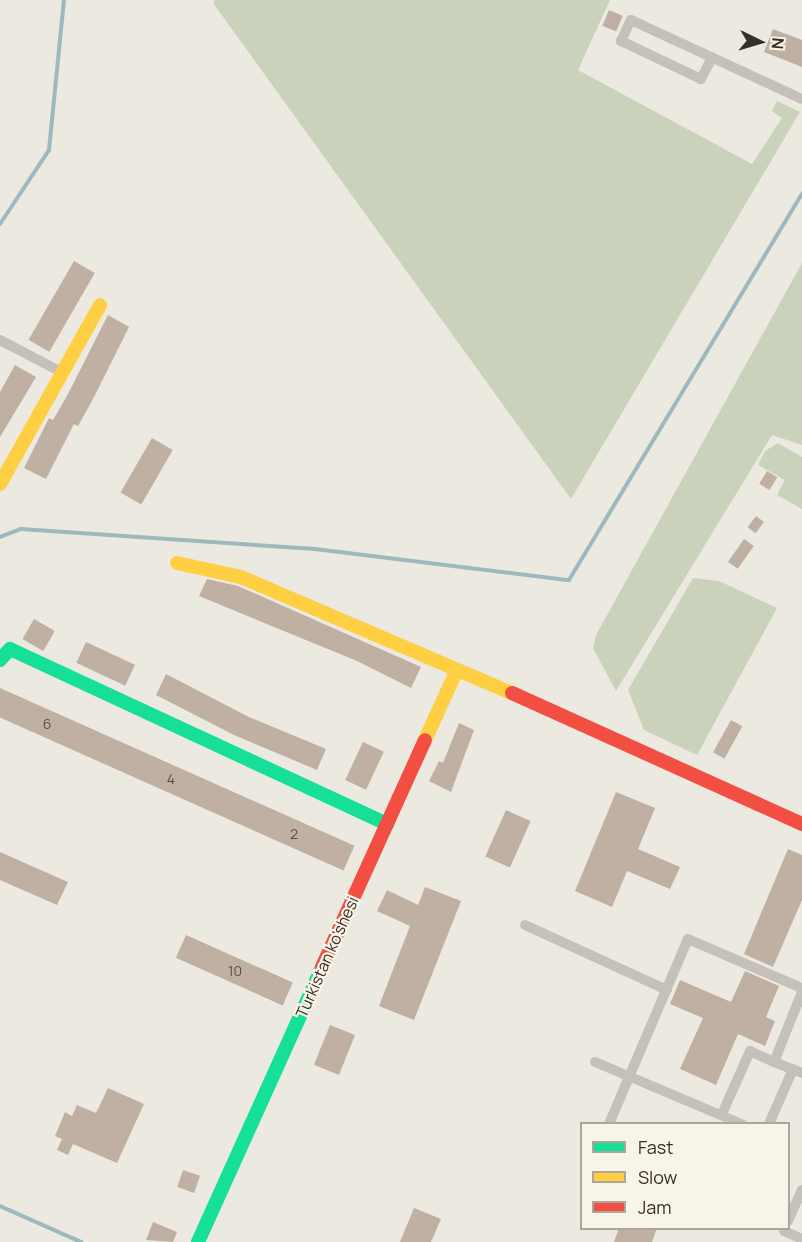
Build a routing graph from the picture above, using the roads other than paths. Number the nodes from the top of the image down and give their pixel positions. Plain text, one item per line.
1 (712, 58) junction
2 (802, 99) edge
3 (99, 305) dead end
4 (0, 340) edge
5 (63, 373) junction
6 (0, 484) edge
7 (177, 563) dead end
8 (0, 660) edge
9 (456, 672) junction
10 (387, 824) junction
11 (802, 824) edge
12 (525, 926) dead end
13 (667, 990) junction
14 (802, 990) edge
15 (595, 1062) dead end
16 (774, 1062) junction
17 (797, 1071) edge
18 (627, 1076) junction
19 (722, 1114) junction
20 (610, 1122) edge
21 (738, 1122) edge
22 (770, 1122) edge
23 (802, 1190) edge
24 (790, 1217) edge
25 (784, 1231) edge
26 (802, 1239) edge
27 (198, 1242) edge

1 - 1 street
1 - 2 street
3 - 5 street
4 - 5 street
5 - 6 street
7 - 9 street
8 - 10 street
9 - 10 street, Turkistan ko'shesi
9 - 11 street
10 - 27 street, Turkistan ko'shesi
12 - 13 street
13 - 14 street
13 - 18 street
14 - 16 street
15 - 18 street
16 - 17 street
16 - 19 street
17 - 22 street
18 - 19 street
18 - 20 street
19 - 21 street
23 - 24 street
25 - 26 street

